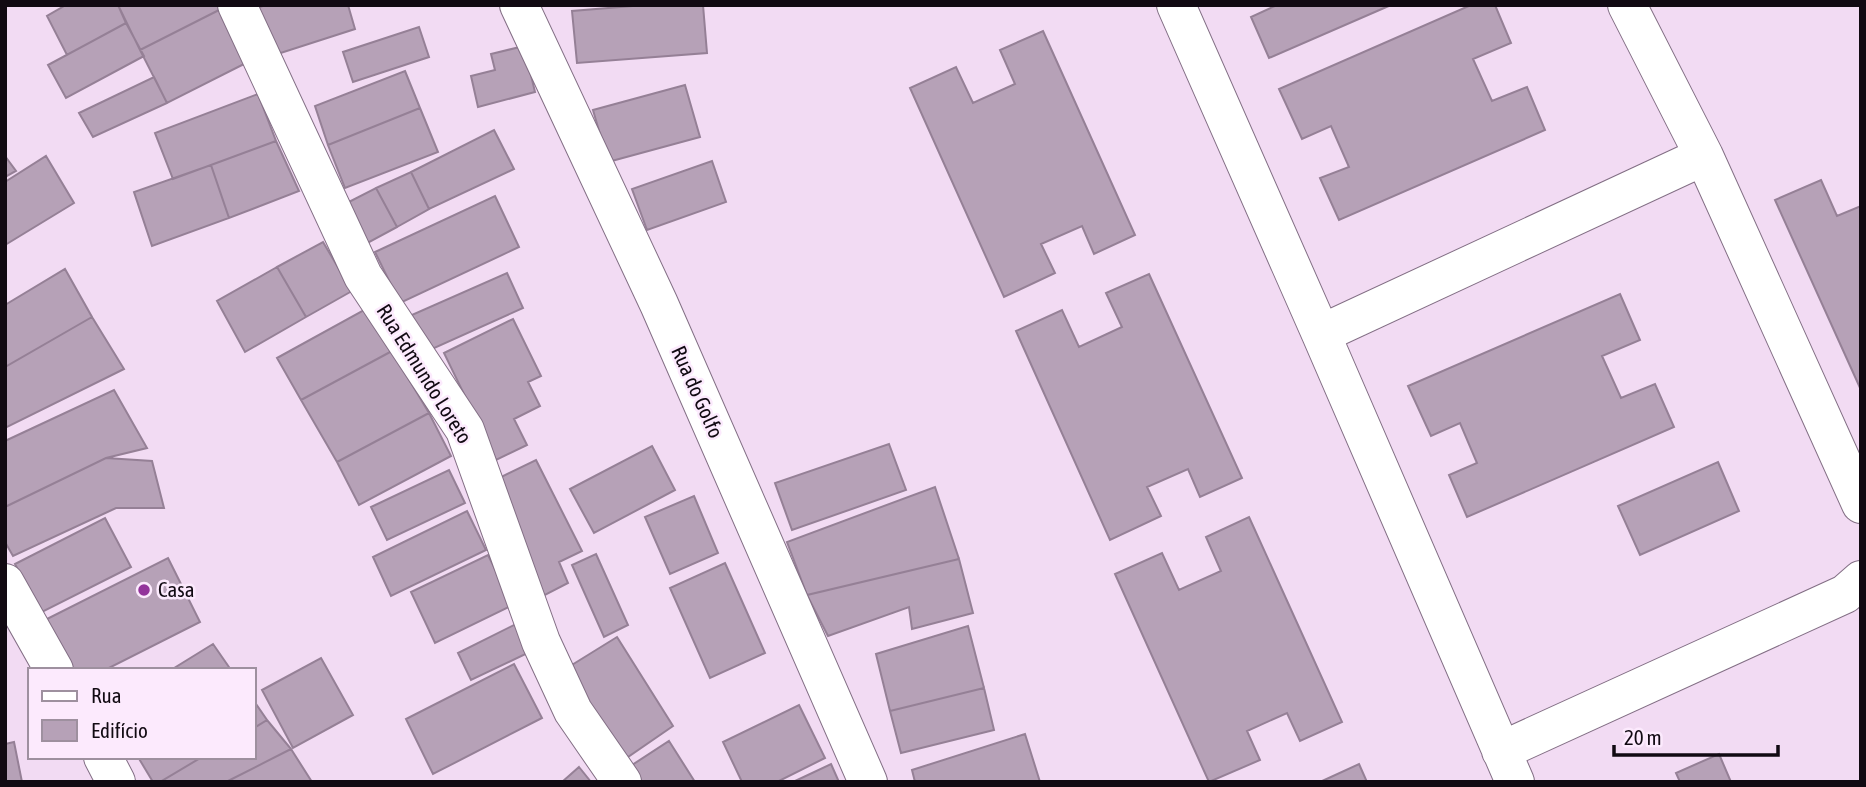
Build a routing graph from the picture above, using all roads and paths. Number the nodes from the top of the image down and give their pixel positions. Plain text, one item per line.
1 (237, 5) edge
2 (519, 5) edge
3 (1176, 5) edge
4 (1627, 5) edge
5 (1704, 156) junction
6 (1321, 334) junction
7 (1861, 504) edge
8 (1861, 580) edge
9 (5, 583) edge
10 (53, 668) edge
11 (104, 759) edge
12 (1508, 766) edge
13 (116, 782) edge
14 (622, 782) edge
15 (868, 782) edge

1 - 14 street, Rua Edmundo Loreto
2 - 15 street, Rua do Golfo
3 - 6 street
4 - 5 street
5 - 6 street
5 - 7 street
6 - 12 street
8 - 12 street
9 - 10 street
11 - 13 street

